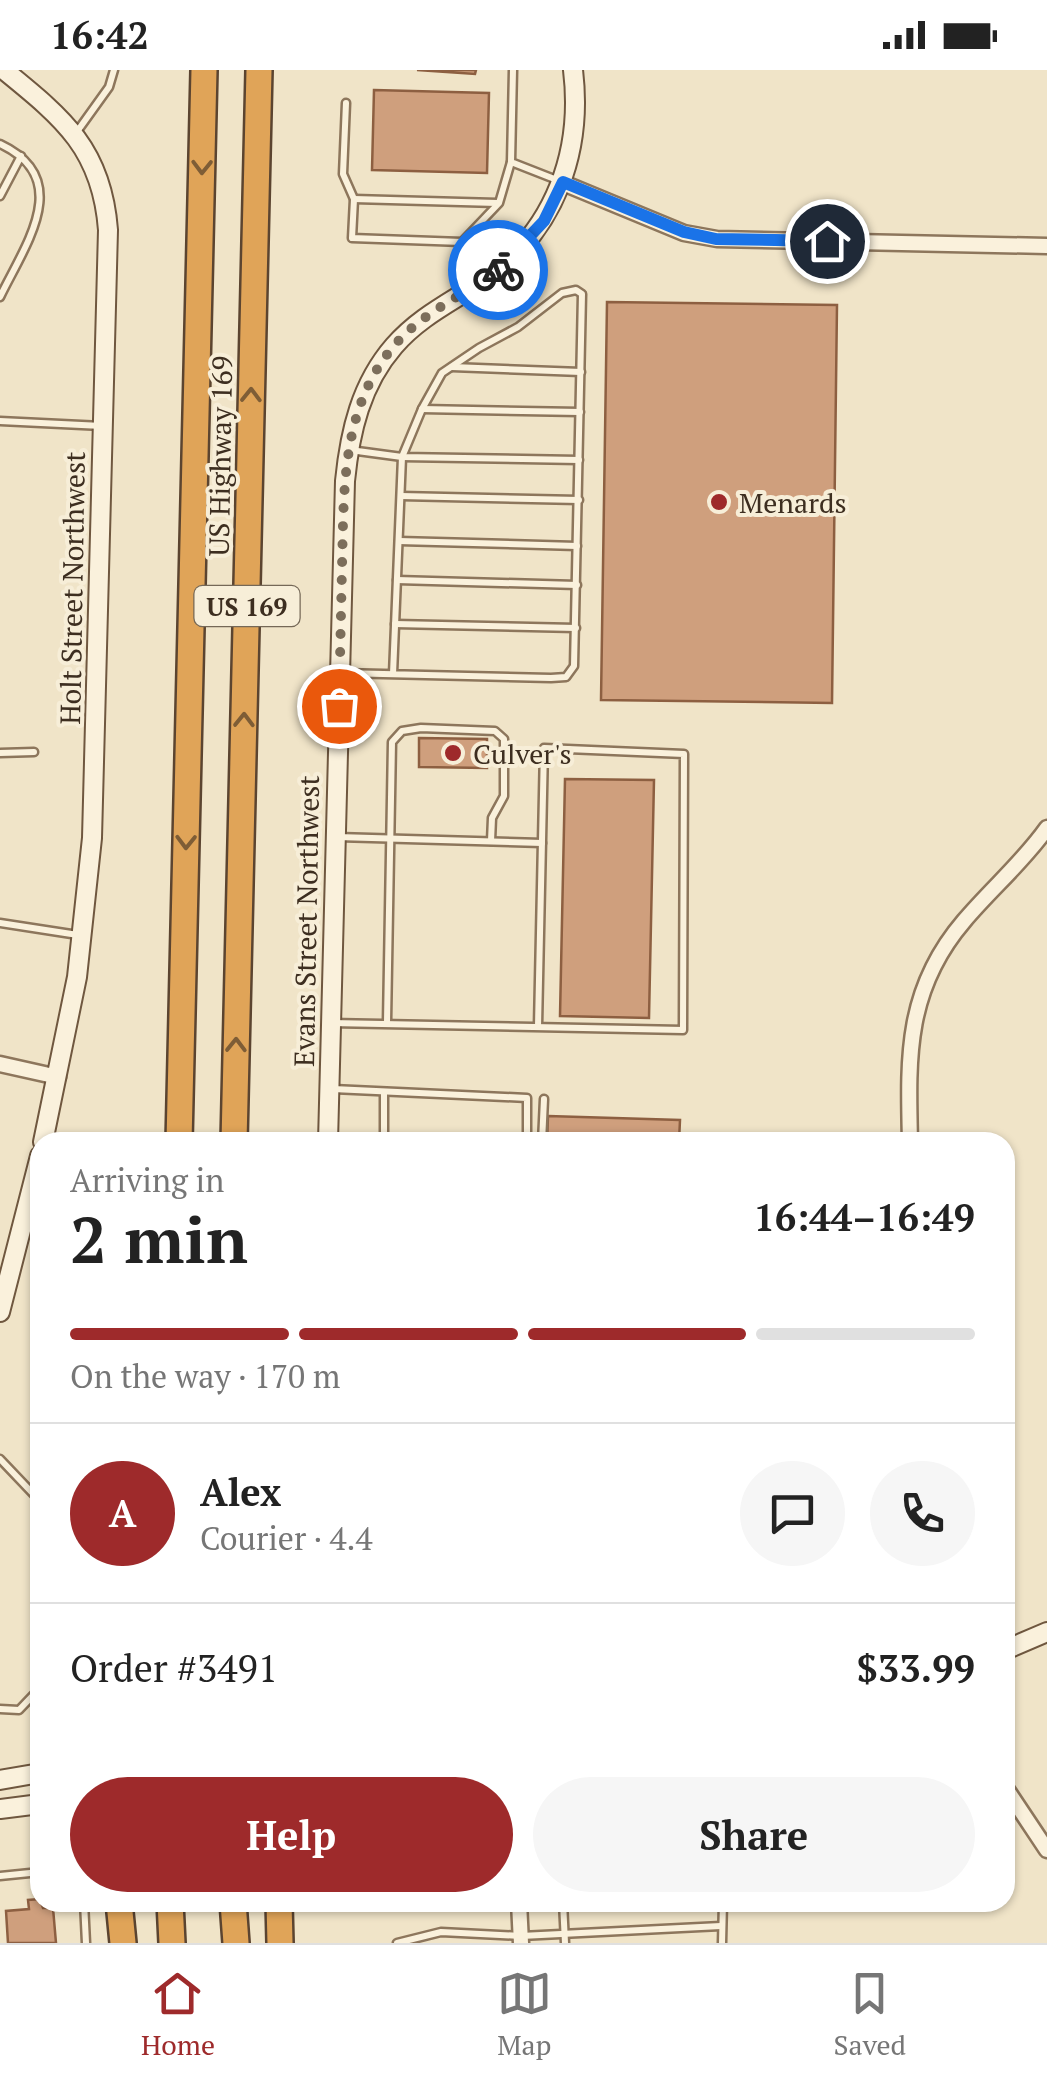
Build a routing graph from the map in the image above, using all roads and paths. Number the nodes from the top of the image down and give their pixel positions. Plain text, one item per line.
1 (4, 70) edge
2 (114, 70) edge
3 (204, 70) edge
4 (259, 70) edge
5 (512, 70) edge
6 (573, 70) edge
7 (346, 102) dead end
8 (76, 134) junction
9 (0, 144) edge
10 (21, 156) junction
11 (511, 162) junction
12 (563, 182) junction
13 (3, 184) edge
14 (0, 196) edge
15 (354, 199) junction
16 (499, 203) junction
17 (1047, 246) edge
18 (0, 296) edge
19 (450, 367) junction
20 (581, 372) junction
21 (422, 409) junction
22 (580, 412) junction
23 (0, 421) edge
24 (103, 426) junction
25 (348, 450) junction
26 (402, 456) junction
27 (580, 460) junction
28 (400, 496) junction
29 (578, 500) junction
30 (398, 541) junction
31 (578, 546) junction
32 (397, 580) junction
33 (577, 585) junction
34 (395, 624) junction
35 (576, 628) junction
36 (340, 673) junction
37 (393, 674) junction
38 (34, 752) dead end
39 (0, 753) edge
40 (1047, 828) edge
41 (336, 837) junction
42 (391, 838) junction
43 (491, 841) junction
44 (542, 843) junction
45 (0, 923) edge
46 (83, 936) junction
47 (388, 1022) junction
48 (330, 1023) junction
49 (538, 1026) junction
50 (182, 1057) junction
51 (0, 1064) edge
52 (58, 1077) junction
53 (330, 1089) junction
54 (384, 1094) junction
55 (544, 1099) dead end
56 (45, 1132) edge
57 (169, 1132) edge
58 (180, 1132) edge
59 (234, 1132) edge
60 (328, 1132) edge
61 (384, 1132) edge
62 (527, 1132) edge
63 (542, 1132) edge
64 (910, 1132) edge
65 (30, 1195) edge
66 (0, 1312) edge
67 (0, 1460) edge
68 (30, 1490) edge
69 (1047, 1632) edge
70 (1015, 1646) edge
71 (30, 1698) edge
72 (0, 1710) edge
73 (30, 1775) edge
74 (0, 1780) edge
75 (1015, 1802) edge
76 (30, 1805) edge
77 (0, 1809) edge
78 (1047, 1850) edge
79 (30, 1873) edge
80 (0, 1876) edge
81 (84, 1912) edge
82 (119, 1912) edge
83 (170, 1912) edge
84 (234, 1912) edge
85 (280, 1912) edge
86 (520, 1912) edge
87 (563, 1912) edge
88 (722, 1912) edge
89 (721, 1926) junction
90 (564, 1934) junction
91 (521, 1939) edge
92 (86, 1943) edge
93 (123, 1943) edge
94 (172, 1943) edge
95 (236, 1943) edge
96 (280, 1943) edge
97 (397, 1943) edge
98 (565, 1943) edge
99 (722, 1943) edge

1 - 8 street, Holt Street Northwest
2 - 8 lane
3 -> 50 highway, US Highway 169 / US 169
59 -> 4 highway, US Highway 169 / US 169
5 - 11 lane
6 - 12 street, Evans Street Northwest
7 - 15 lane
8 - 24 street, Holt Street Northwest
9 - 10 lane
10 - 13 lane
10 - 18 lane
11 - 12 lane
11 - 16 lane
12 - 17 street
12 - 25 street, Evans Street Northwest
13 - 14 lane
15 - 16 lane
15 - 16 lane
19 - 20 lane
19 - 20 lane
19 - 21 lane
20 - 22 lane
21 - 22 lane
21 - 26 lane
22 - 27 lane
23 - 24 lane
24 - 46 street, Holt Street Northwest
25 - 26 lane
25 - 36 street, Evans Street Northwest
26 - 27 lane
26 - 28 lane
27 - 29 lane
28 - 29 lane
28 - 30 lane
29 - 31 lane
30 - 31 lane
30 - 32 lane
31 - 33 lane
32 - 33 lane
32 - 34 lane
33 - 35 lane
34 - 35 lane
34 - 37 lane
35 - 37 lane
36 - 37 lane
36 - 41 street, Evans Street Northwest
38 - 39 lane
40 - 64 street
41 - 42 lane
41 - 48 street, Evans Street Northwest
42 - 43 lane
42 - 43 lane
42 - 47 lane
43 - 44 lane
44 - 49 lane
44 - 49 lane
45 - 46 lane
46 - 52 street, Holt Street Northwest
47 - 48 lane
47 - 49 lane
48 - 53 street, Evans Street Northwest
50 - 57 highway
50 - 58 highway, US Highway 169 / US 169
51 - 52 street
52 - 56 street, Holt Street Northwest
53 - 54 lane
53 - 60 street, Evans Street Northwest
54 - 61 lane
54 - 62 lane
55 - 63 lane
65 - 66 street
67 - 68 lane
69 - 70 street
71 - 72 lane
73 - 74 street
75 - 78 street
76 - 77 street
79 - 80 lane
81 - 92 lane
82 - 93 highway
83 - 94 highway
84 - 95 highway
85 - 96 highway
86 - 91 street
87 - 90 lane
88 - 89 lane
89 - 90 lane
89 - 99 lane
90 - 91 lane
90 - 98 lane
91 - 97 lane

